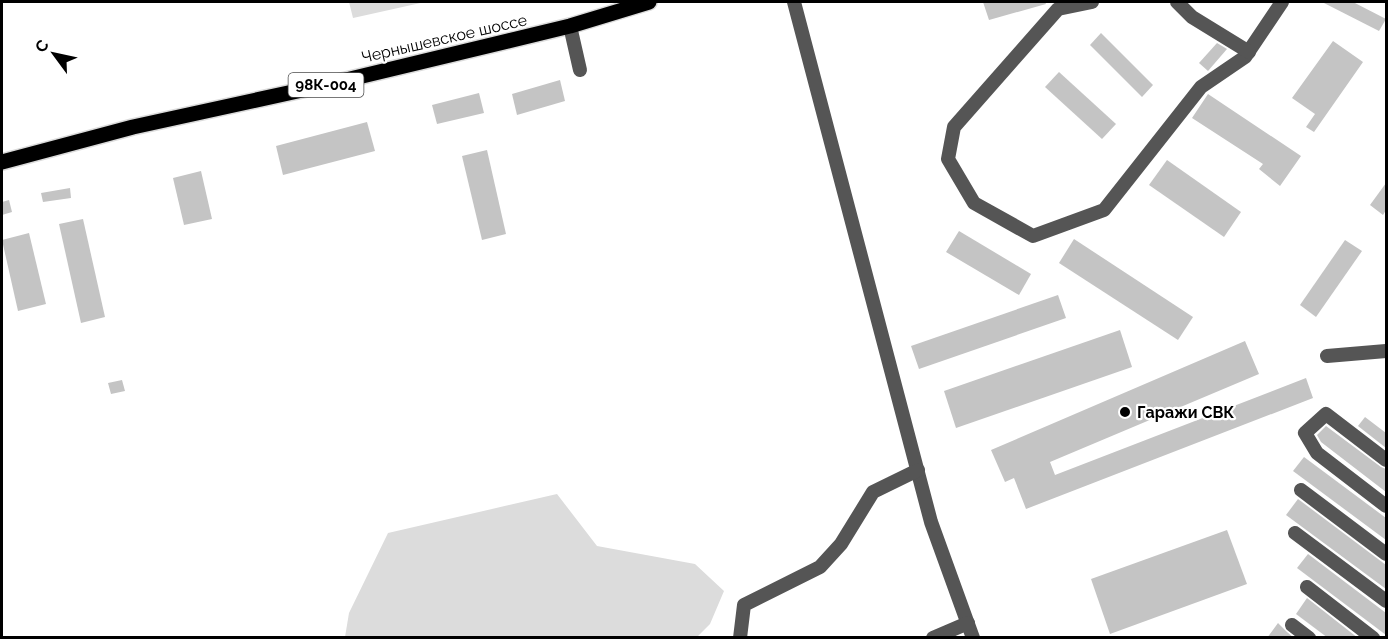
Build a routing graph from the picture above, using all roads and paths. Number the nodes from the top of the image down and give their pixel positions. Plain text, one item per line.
1 (648, 2) edge
2 (794, 2) edge
3 (1092, 2) edge
4 (1177, 2) edge
5 (1282, 2) edge
6 (570, 26) junction
7 (1249, 52) junction
8 (580, 70) dead end
9 (2, 162) edge
10 (1386, 351) edge
11 (1327, 356) dead end
12 (1386, 460) edge
13 (918, 471) junction
14 (1301, 490) dead end
15 (1386, 506) edge
16 (1295, 534) dead end
17 (1386, 554) edge
18 (1307, 587) dead end
19 (1386, 601) edge
20 (968, 623) junction
21 (1292, 625) dead end
22 (740, 638) edge
23 (933, 638) edge
24 (974, 638) edge
25 (1309, 638) edge
26 (1373, 638) edge

1 - 6 main road, Чернышевское шоссе / 98К-004
2 - 13 street
3 - 7 street
4 - 7 street
5 - 7 street
6 - 8 street
6 - 9 main road, Чернышевское шоссе / 98К-004
10 - 11 street
12 - 15 street
13 - 20 street
13 - 22 street
14 - 17 street
16 - 19 street
18 - 26 street
20 - 23 street
20 - 24 street
21 - 25 street

